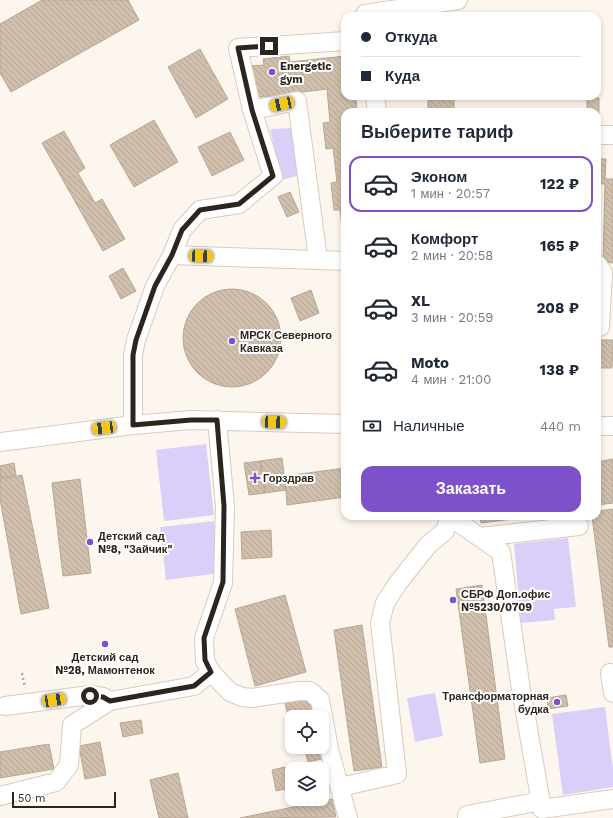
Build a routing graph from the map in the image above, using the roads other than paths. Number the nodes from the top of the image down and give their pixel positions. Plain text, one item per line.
1 (458, 0) edge
2 (378, 12) edge
3 (341, 41) edge
4 (252, 110) junction
5 (601, 135) edge
6 (613, 135) edge
7 (172, 255) junction
8 (318, 259) junction
9 (341, 261) edge
10 (601, 270) edge
11 (601, 309) edge
12 (217, 420) junction
13 (341, 424) edge
14 (133, 425) junction
15 (601, 426) edge
16 (613, 426) edge
17 (0, 442) edge
18 (449, 520) edge
19 (456, 520) edge
20 (578, 526) dead end
21 (480, 537) junction
22 (211, 672) junction
23 (610, 673) dead end
24 (613, 693) edge
25 (110, 701) junction
26 (5, 706) dead end
27 (341, 787) junction
28 (0, 796) edge
29 (613, 799) edge
30 (542, 809) junction
31 (348, 818) edge
32 (468, 818) edge

1 - 2 street
3 - 4 street
4 - 7 street
4 - 8 street
5 - 6 street
7 - 8 street
7 - 14 street
8 - 9 street
10 - 11 street
12 - 13 street
12 - 14 street
12 - 22 street
14 - 17 street
15 - 16 street
18 - 27 street
19 - 21 street
20 - 21 street
21 - 30 street
22 - 25 street
22 - 27 street
23 - 24 street
25 - 26 street
25 - 28 street
27 - 31 street
29 - 30 street
30 - 32 street

